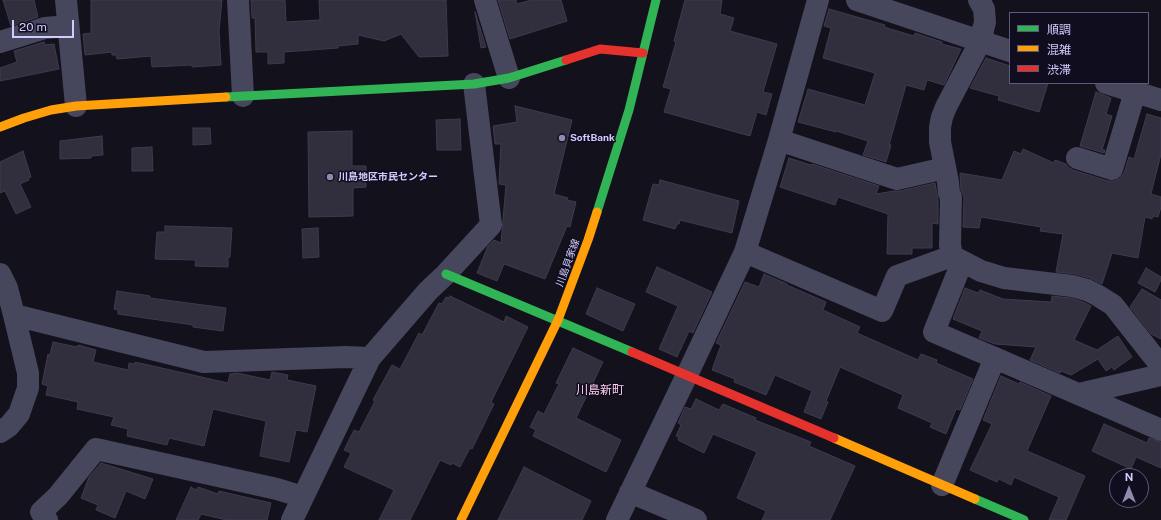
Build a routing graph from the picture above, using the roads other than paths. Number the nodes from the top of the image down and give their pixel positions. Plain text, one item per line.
1 (66, 0) edge
2 (238, 0) edge
3 (486, 0) edge
4 (656, 0) edge
5 (818, 0) edge
6 (857, 0) edge
7 (979, 0) edge
8 (68, 26) junction
9 (0, 42) edge
10 (980, 42) junction
11 (1009, 51) edge
12 (643, 53) junction
13 (509, 78) junction
14 (474, 84) junction
15 (1109, 84) edge
16 (1135, 92) junction
17 (243, 96) junction
18 (1161, 100) edge
19 (76, 106) junction
20 (0, 127) edge
21 (779, 140) junction
22 (1077, 158) dead end
23 (945, 168) junction
24 (745, 252) junction
25 (957, 259) junction
26 (0, 274) edge
27 (446, 274) junction
28 (14, 315) junction
29 (558, 320) junction
30 (370, 358) junction
31 (995, 358) junction
32 (1161, 366) edge
33 (687, 375) junction
34 (1161, 375) edge
35 (1079, 394) junction
36 (1161, 430) edge
37 (0, 432) edge
38 (942, 484) junction
39 (630, 492) junction
40 (303, 497) junction
41 (47, 520) edge
42 (292, 520) edge
43 (462, 520) edge
44 (616, 520) edge
45 (696, 520) edge
46 (1024, 520) edge

1 - 8 street
2 - 17 street
3 - 13 street
4 - 12 street, 川島貝家線
5 - 21 street
6 - 10 street
7 - 10 street
8 - 9 street
8 - 19 street
10 - 11 street
10 - 23 street
12 - 13 street
12 - 29 street, 川島貝家線
13 - 14 street
14 - 17 street
14 - 27 street
15 - 16 street
16 - 18 street
16 - 22 street
17 - 19 street
19 - 20 street
21 - 23 street
21 - 24 street
23 - 25 street
24 - 25 street
24 - 33 street
25 - 31 street
25 - 32 street
26 - 28 street
27 - 29 street
27 - 30 street
28 - 30 street
28 - 37 street
29 - 33 street
29 - 43 street, 川島貝家線
30 - 40 street
31 - 35 street
31 - 38 street
33 - 38 street
33 - 39 street
34 - 35 street
35 - 36 street
38 - 46 street
39 - 44 street
39 - 45 street
40 - 41 street
40 - 42 street

